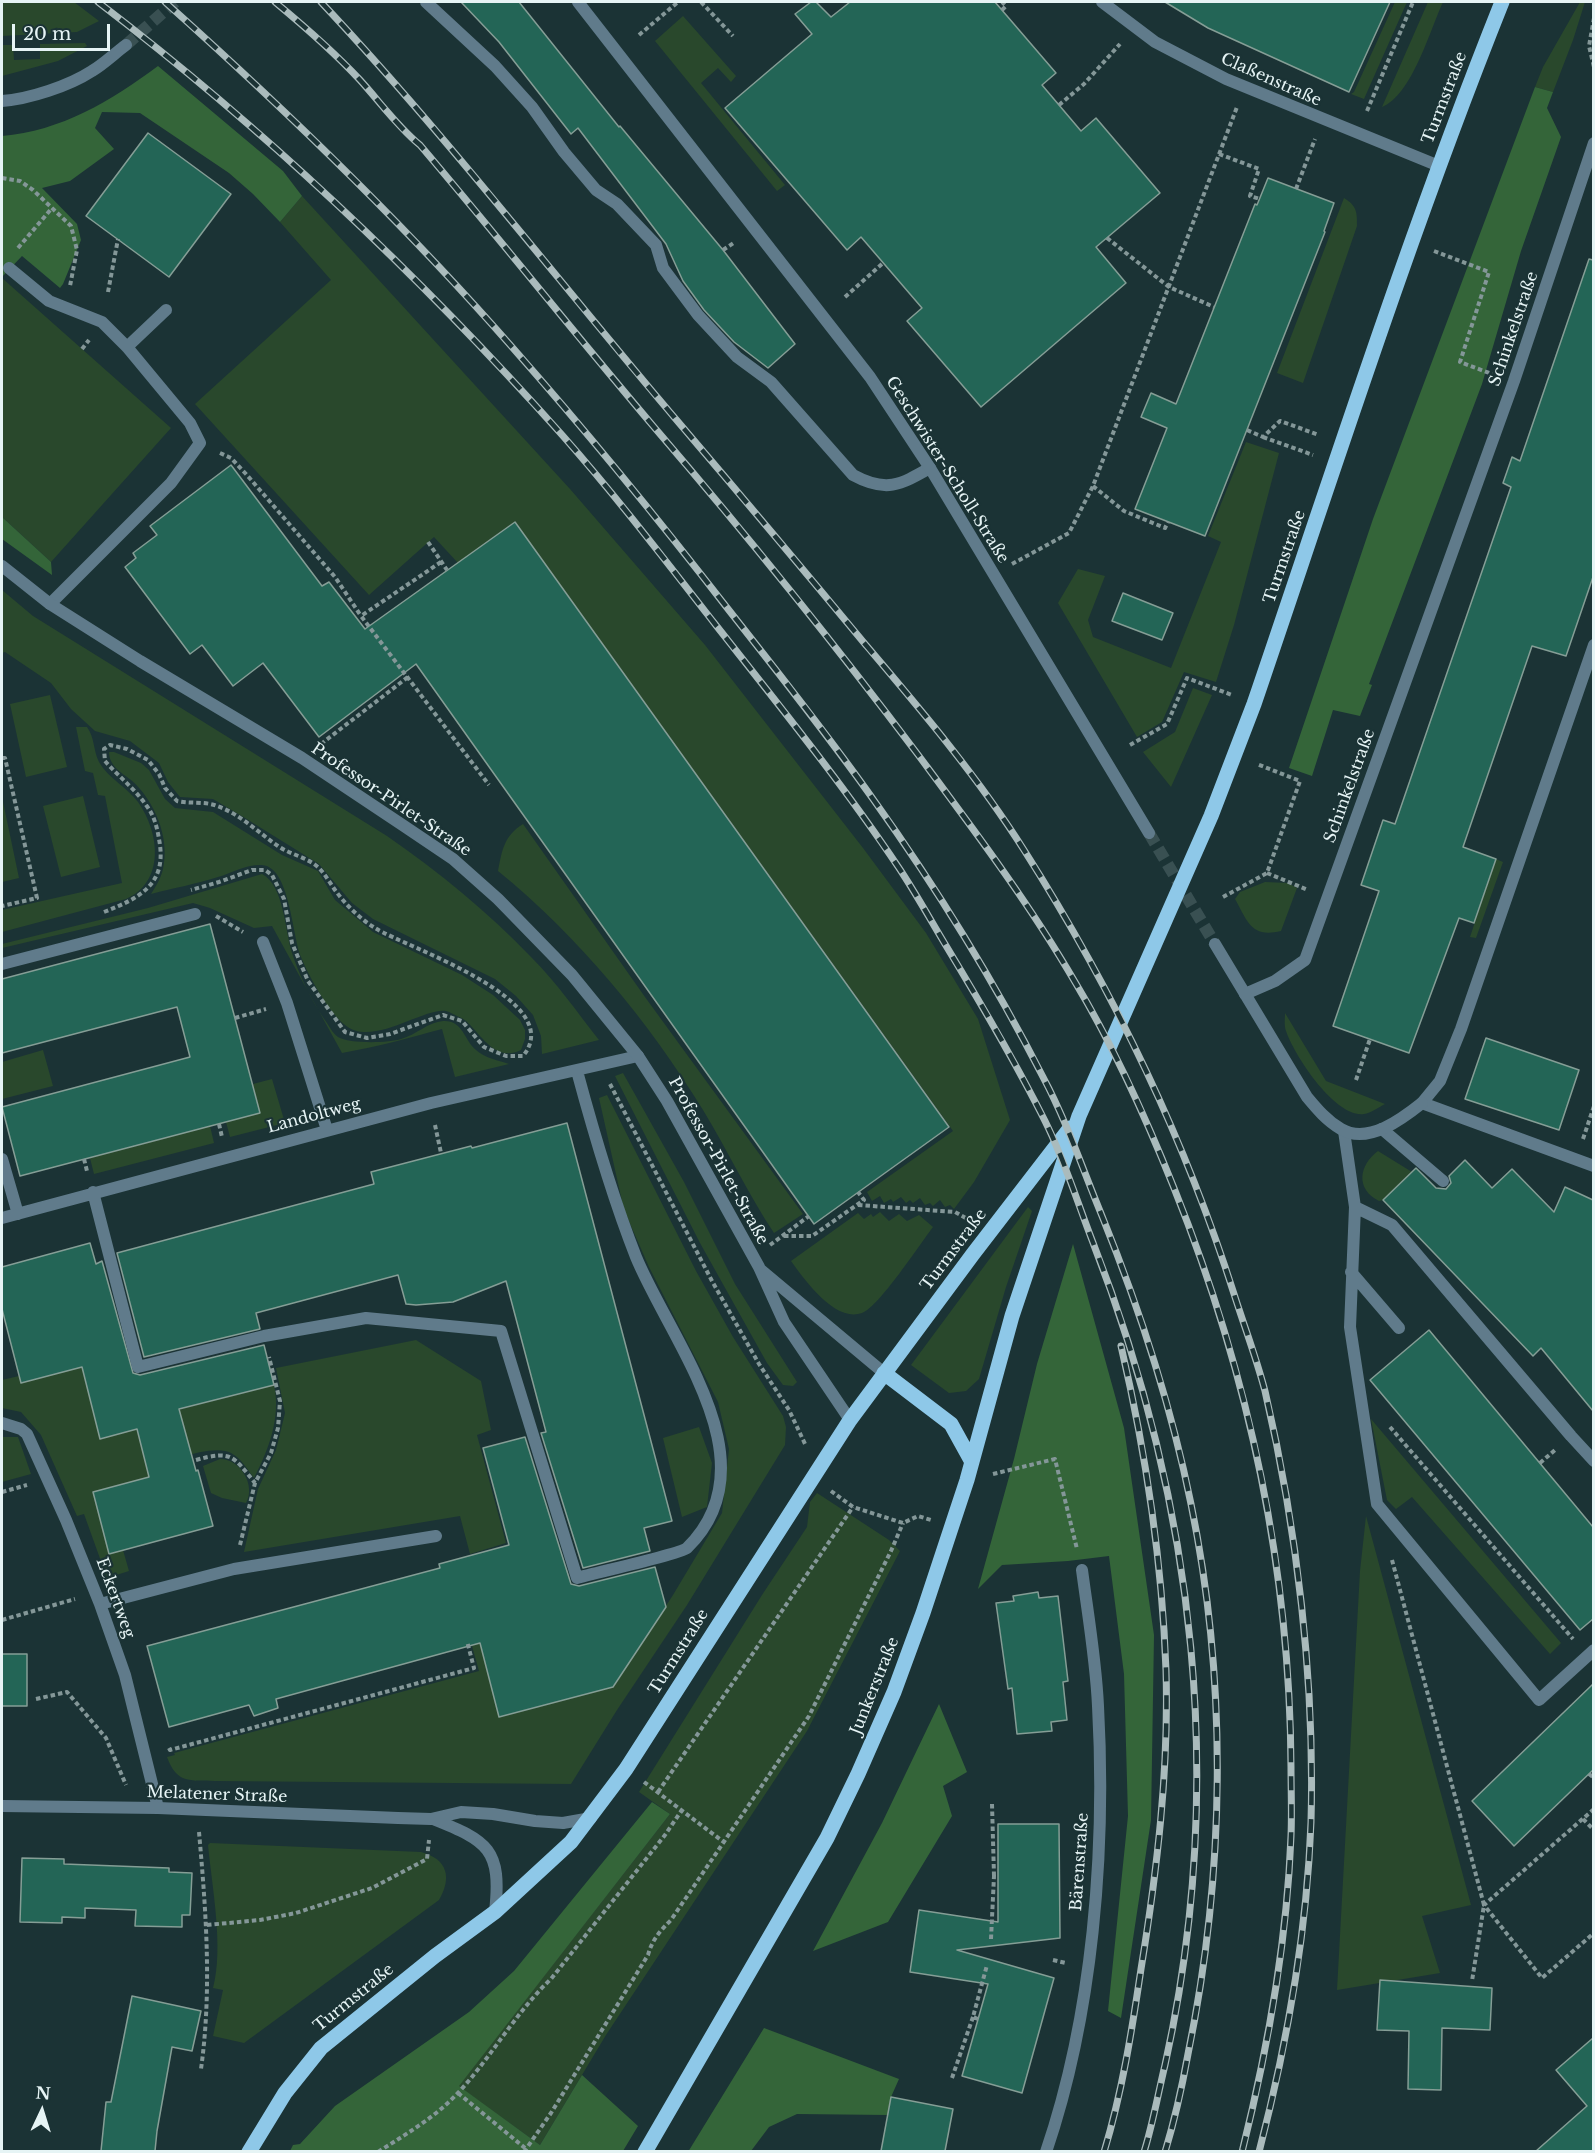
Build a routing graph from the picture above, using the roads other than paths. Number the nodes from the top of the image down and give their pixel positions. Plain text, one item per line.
1 (426, 2) edge
2 (578, 2) edge
3 (1102, 2) edge
4 (1502, 2) edge
5 (126, 45) tunnel mouth
6 (2, 101) edge
7 (1593, 143) edge
8 (1439, 166) junction
9 (9, 268) dead end
10 (166, 310) dead end
11 (127, 347) junction
12 (930, 468) junction
13 (2, 566) edge
14 (50, 604) junction
15 (1593, 645) edge
16 (1149, 833) tunnel mouth
17 (195, 914) road end
18 (263, 942) road end
19 (1215, 944) tunnel mouth
20 (2, 964) edge
21 (1245, 994) junction
22 (638, 1056) junction
23 (577, 1071) junction
24 (1422, 1103) junction
25 (1079, 1116) junction
26 (1382, 1128) junction
27 (327, 1130) junction
28 (1344, 1131) junction
29 (2, 1159) edge
30 (1593, 1166) edge
31 (1443, 1181) dead end
32 (93, 1192) junction
33 (1052, 1197) joint
34 (1355, 1207) junction
35 (18, 1214) junction
36 (2, 1218) edge
37 (755, 1262) junction
38 (1351, 1272) junction
39 (1399, 1328) dead end
40 (884, 1373) junction
41 (850, 1420) junction
42 (2, 1423) edge
43 (1593, 1461) edge
44 (972, 1462) junction
45 (436, 1536) dead end
46 (1082, 1570) road end
47 (98, 1598) junction
48 (1591, 1653) edge
49 (2, 1806) edge
50 (158, 1808) junction
51 (591, 1818) junction
52 (431, 1819) junction
53 (495, 1912) junction
54 (249, 2151) edge
55 (645, 2151) edge
56 (1046, 2151) edge

1 - 12 street
2 - 12 street, Geschwister-Scholl-Straße
3 - 8 street, Claßenstraße
4 - 8 main road, Turmstraße
5 - 6 street
7 - 21 street, Schinkelstraße
8 - 25 main road, Turmstraße
9 - 11 street
10 - 11 street
11 - 14 street
12 - 16 street, Geschwister-Scholl-Straße
13 - 14 street, Professor-Pirlet-Straße
14 - 22 street, Professor-Pirlet-Straße
15 - 24 street
17 - 20 street
18 - 27 street
19 - 21 street
21 - 28 street
22 - 23 street, Landoltweg
22 - 37 street, Professor-Pirlet-Straße
23 - 27 street, Landoltweg
23 - 32 street
24 - 26 street
24 - 30 street
25 - 33 main road, Turmstraße
25 - 40 main road, Turmstraße
26 - 28 street
26 - 31 street
27 - 32 street, Landoltweg
28 - 34 street
29 - 35 street
32 - 35 street, Landoltweg
33 - 44 main road, Junkerstraße
34 - 38 street
34 - 43 street
35 - 36 street, Landoltweg
37 - 40 street, Professor-Pirlet-Straße
37 - 41 street, Professor-Pirlet-Straße
38 - 39 street
38 - 48 street
40 - 41 main road, Turmstraße
40 - 44 main road
41 - 51 main road, Turmstraße
42 - 47 street, Eckertweg
44 - 55 main road, Junkerstraße
45 - 47 street
46 - 56 street, Bärenstraße
47 - 50 street, Eckertweg
49 - 50 street, Melatener Straße
50 - 52 street, Melatener Straße
51 - 52 street, Melatener Straße
51 - 53 main road, Turmstraße
52 - 53 street, Melatener Straße
53 - 54 main road, Turmstraße

